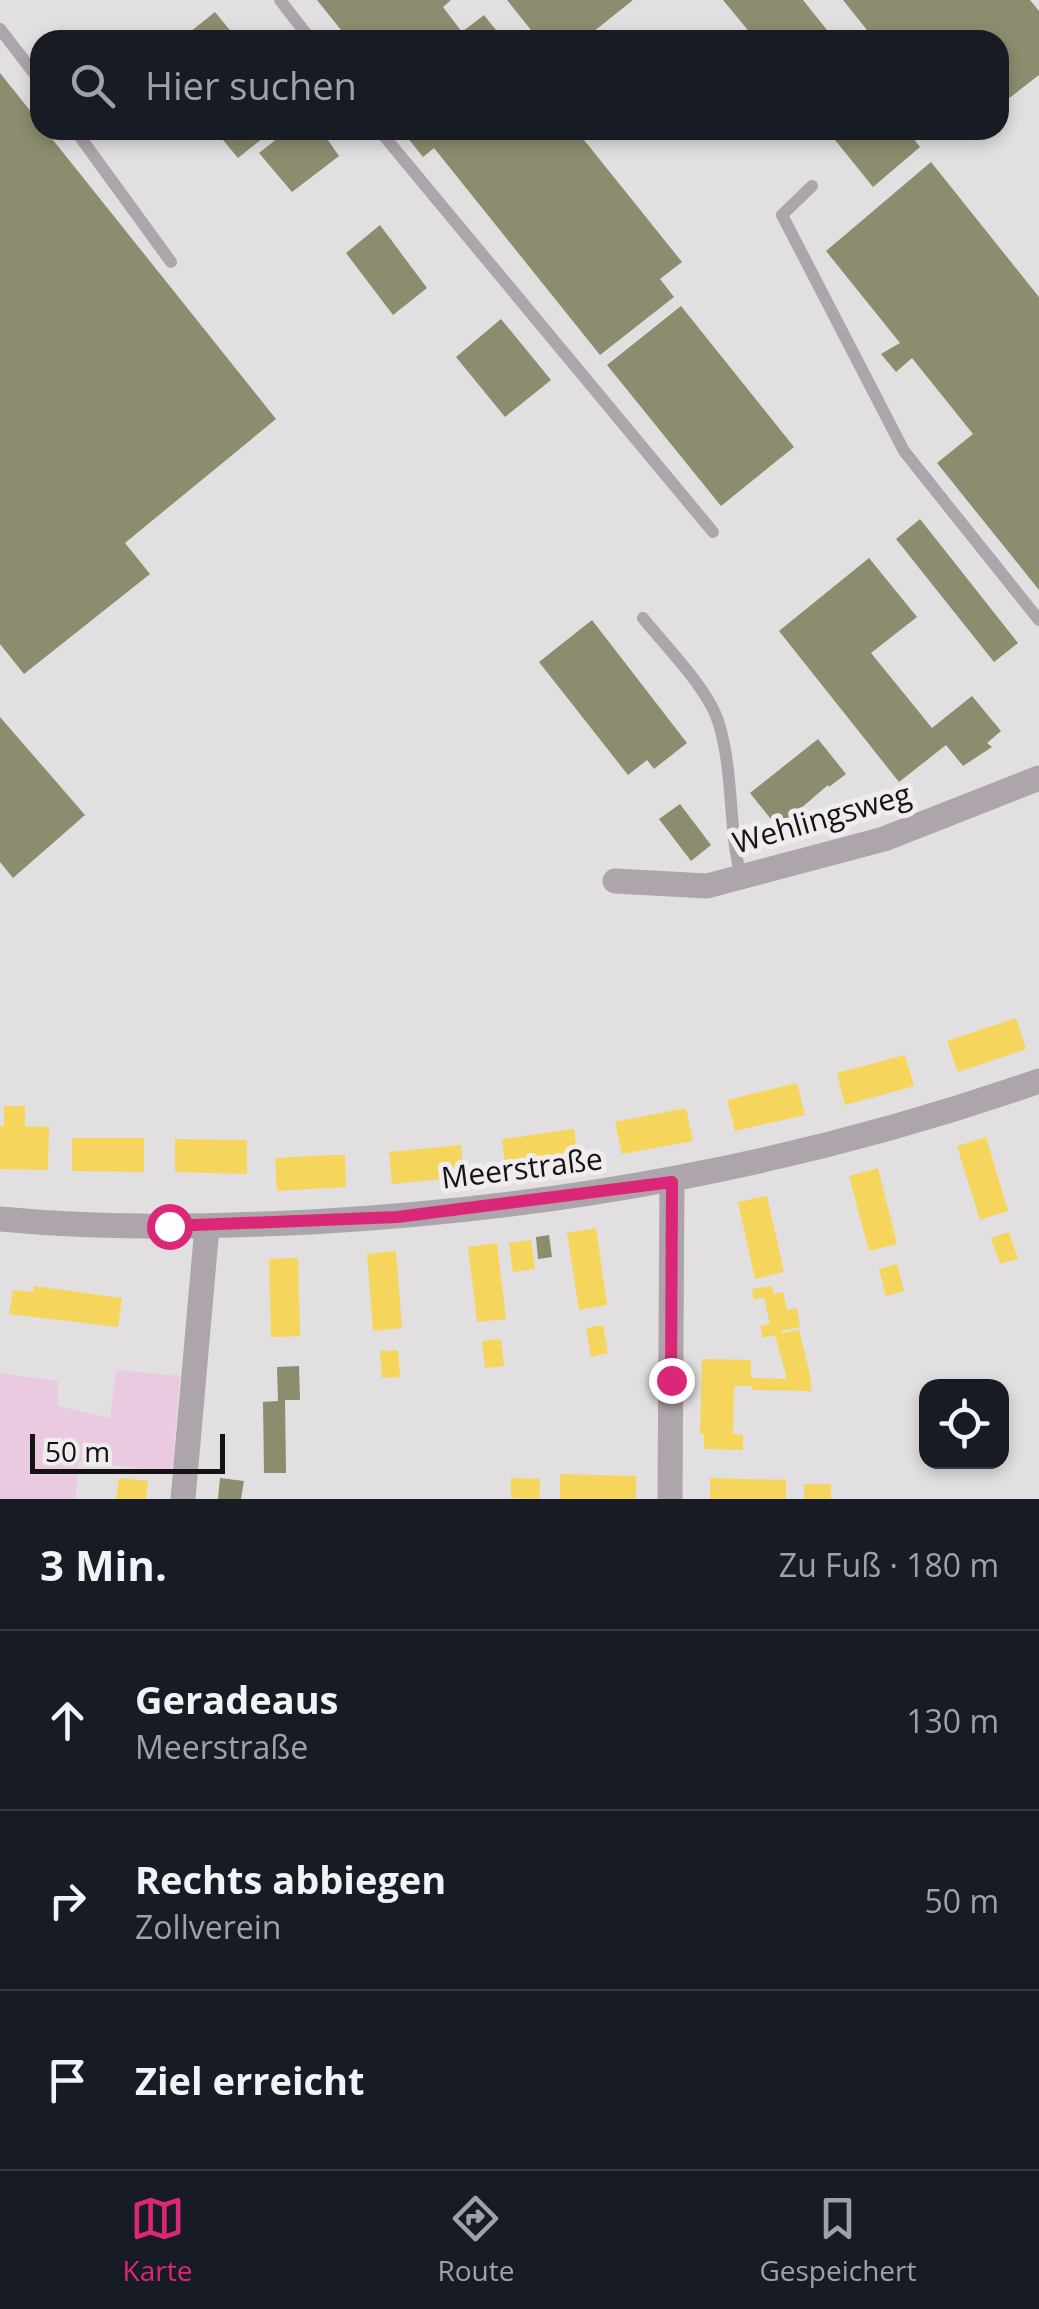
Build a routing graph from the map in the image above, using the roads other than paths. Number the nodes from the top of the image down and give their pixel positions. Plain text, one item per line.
1 (280, 0) edge
2 (0, 29) edge
3 (303, 30) edge
4 (30, 69) edge
5 (82, 140) edge
6 (387, 140) edge
7 (812, 186) dead end
8 (171, 262) dead end
9 (712, 532) dead end
10 (643, 618) dead end
11 (1039, 620) edge
12 (1039, 778) edge
13 (741, 877) junction
14 (615, 881) dead end
15 (1039, 1082) edge
16 (672, 1182) junction
17 (0, 1219) edge
18 (207, 1227) junction
19 (183, 1499) edge
20 (670, 1499) edge

1 - 3 lane
2 - 4 lane
5 - 8 lane
6 - 9 lane
7 - 11 lane
10 - 13 lane
12 - 13 street, Wehlingsweg
13 - 14 street, Wehlingsweg
15 - 16 street, Meerstraße
16 - 18 street, Meerstraße
16 - 20 street
17 - 18 street, Meerstraße
18 - 19 street

